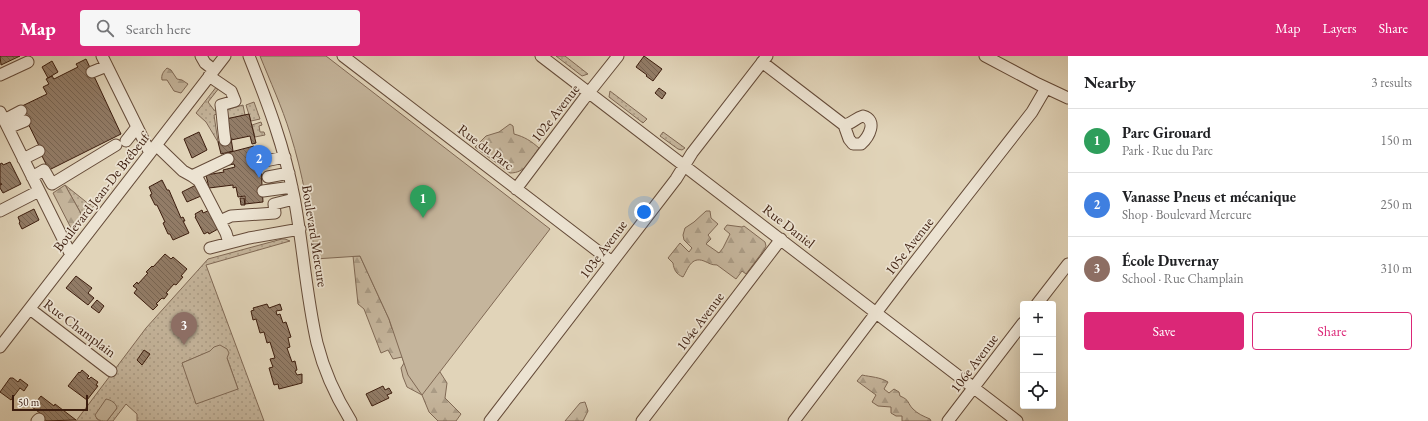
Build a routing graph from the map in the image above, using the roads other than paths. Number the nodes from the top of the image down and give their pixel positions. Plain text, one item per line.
1 (201, 56) edge
2 (225, 56) edge
3 (249, 56) edge
4 (343, 56) edge
5 (542, 56) edge
6 (618, 56) edge
7 (985, 56) edge
8 (764, 59) edge
9 (104, 61) edge
10 (28, 62) dead end
11 (92, 72) dead end
12 (211, 73) junction
13 (0, 75) edge
14 (1046, 88) junction
15 (589, 93) junction
16 (1068, 98) edge
17 (23, 116) dead end
18 (4, 120) edge
19 (844, 125) dead end
20 (137, 127) junction
21 (225, 140) dead end
22 (153, 149) junction
23 (39, 151) dead end
24 (285, 157) junction
25 (23, 159) junction
26 (228, 159) dead end
27 (260, 162) dead end
28 (684, 166) junction
29 (289, 173) junction
30 (192, 176) junction
31 (32, 177) junction
32 (268, 177) dead end
33 (292, 187) junction
34 (516, 189) junction
35 (40, 191) junction
36 (263, 191) dead end
37 (294, 199) junction
38 (0, 211) edge
39 (220, 221) junction
40 (300, 229) junction
41 (781, 239) junction
42 (229, 242) junction
43 (210, 248) dead end
44 (71, 255) junction
45 (612, 262) junction
46 (1068, 264) edge
47 (1040, 301) edge
48 (30, 309) junction
49 (876, 313) junction
50 (1020, 327) edge
51 (0, 347) edge
52 (111, 372) dead end
53 (974, 388) junction
54 (351, 421) edge
55 (490, 421) edge
56 (642, 421) edge
57 (794, 421) edge
58 (948, 421) edge
59 (1017, 421) edge

1 - 12 street
2 - 12 street, Boulevard Jean-De Brébeuf
3 - 24 street, Boulevard Mercure
4 - 34 street, Rue du Parc
5 - 15 street, Rue Daniel
6 - 15 street, 102e Avenue
7 - 14 street
8 - 19 street
8 - 28 street, 103e Avenue
9 - 11 street
9 - 20 street
10 - 13 street
12 - 21 street
12 - 22 street, Boulevard Jean-De Brébeuf
14 - 16 street
14 - 49 street, 105e Avenue
15 - 28 street, Rue Daniel
15 - 34 street, 102e Avenue
17 - 18 street
18 - 25 street
20 - 22 street
20 - 31 street
22 - 30 street
22 - 44 street, Boulevard Jean-De Brébeuf
23 - 25 street
24 - 27 street
24 - 29 street, Boulevard Mercure
25 - 31 street
26 - 30 street
28 - 41 street, Rue Daniel
28 - 45 street, 103e Avenue
29 - 32 street
29 - 33 street, Boulevard Mercure
30 - 39 street
31 - 35 street
33 - 36 street
33 - 37 street, Boulevard Mercure
34 - 45 street, Rue du Parc
35 - 38 street
35 - 44 street
37 - 39 street
37 - 40 street, Boulevard Mercure
39 - 42 street
40 - 42 street
40 - 54 street, Boulevard Mercure
41 - 49 street, Rue Daniel
41 - 56 street, 104e Avenue
42 - 43 street
44 - 48 street, Boulevard Jean-De Brébeuf
45 - 55 street, 103e Avenue
46 - 47 street
48 - 51 street, Boulevard Jean-De Brébeuf
48 - 52 street, Rue Champlain
49 - 53 street, Rue Daniel
49 - 57 street, 105e Avenue
50 - 53 street, 106e Avenue
53 - 58 street, 106e Avenue
53 - 59 street, Rue Daniel

